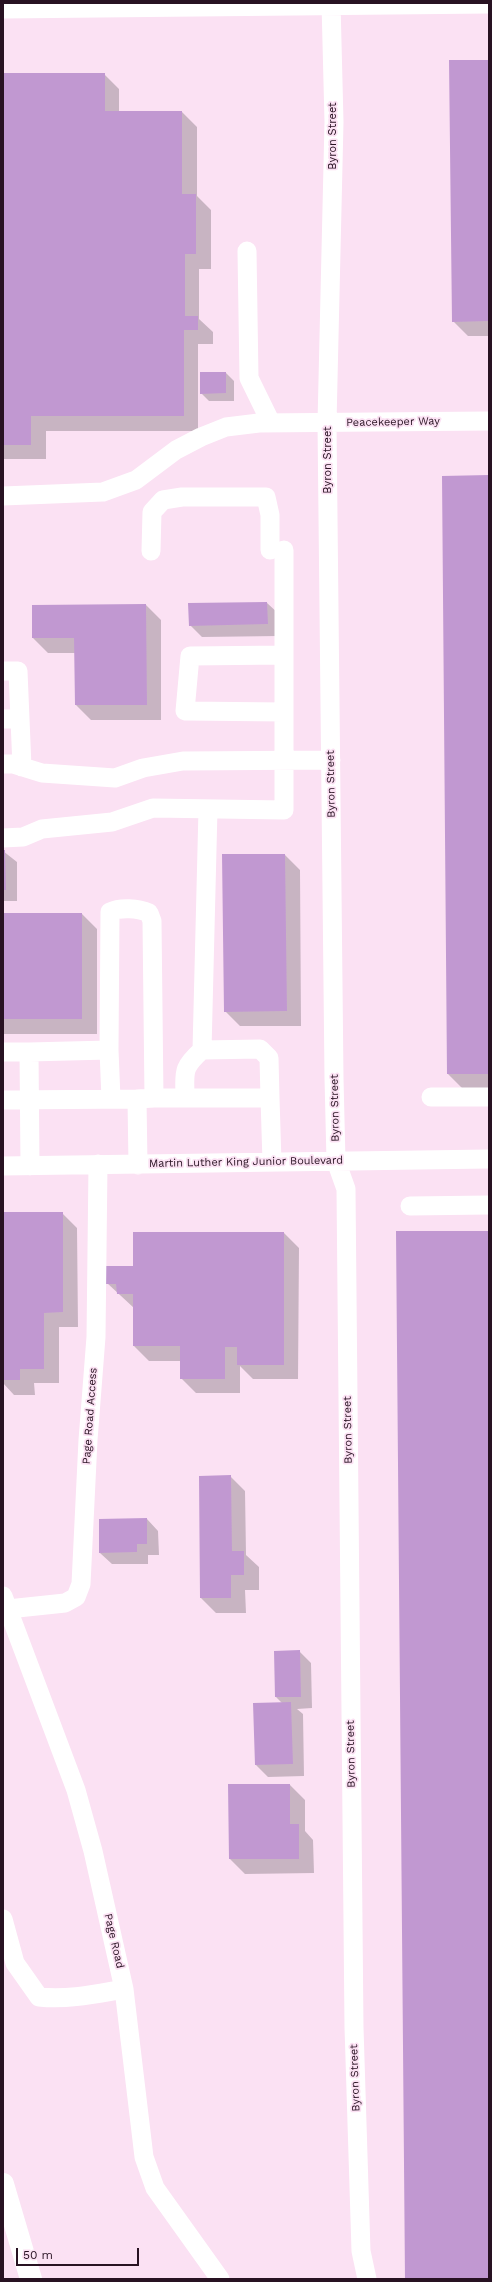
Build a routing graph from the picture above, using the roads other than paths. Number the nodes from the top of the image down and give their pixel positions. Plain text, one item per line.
1 (332, 4) edge
2 (489, 4) edge
3 (85, 6) edge
4 (3, 9) edge
5 (248, 251) dead end
6 (489, 421) edge
7 (271, 423) junction
8 (328, 423) junction
9 (3, 496) edge
10 (151, 551) dead end
11 (284, 655) junction
12 (3, 671) edge
13 (284, 712) junction
14 (12, 719) edge
15 (284, 760) junction
16 (331, 760) junction
17 (3, 764) edge
18 (22, 767) junction
19 (208, 809) junction
20 (3, 838) edge
21 (109, 1050) junction
22 (202, 1050) junction
23 (3, 1052) edge
24 (29, 1052) junction
25 (431, 1097) dead end
26 (489, 1097) edge
27 (146, 1098) junction
28 (185, 1098) junction
29 (270, 1098) junction
30 (111, 1099) junction
31 (3, 1100) edge
32 (29, 1100) junction
33 (489, 1159) edge
34 (336, 1161) junction
35 (272, 1162) junction
36 (98, 1164) junction
37 (138, 1165) junction
38 (3, 1166) edge
39 (30, 1166) junction
40 (489, 1205) edge
41 (410, 1206) dead end
42 (5, 1603) edge
43 (3, 1919) edge
44 (124, 1989) junction
45 (3, 2184) edge
46 (31, 2279) edge
47 (220, 2279) edge
48 (367, 2279) edge

1 - 2 street
1 - 3 street
1 - 8 street, Byron Street
3 - 4 street
5 - 7 street
6 - 8 street, Peacekeeper Way
7 - 8 street, Peacekeeper Way
7 - 9 street, Peacekeeper Way
8 - 16 street, Byron Street
10 - 11 street
11 - 13 street
11 - 13 street
12 - 14 street
13 - 15 street
14 - 18 street
15 - 16 street
15 - 18 street
15 - 19 street
16 - 34 street, Byron Street
17 - 18 street
19 - 20 street
19 - 22 street
21 - 24 street
21 - 27 street
21 - 30 street
22 - 28 street
22 - 29 street
23 - 24 street
24 - 32 street
25 - 26 street
27 - 28 street
27 - 30 street
27 - 37 street
28 - 29 street
29 - 35 street
30 - 32 street
31 - 32 street
32 - 39 street
33 - 34 street, Martin Luther King Junior Boulevard
34 - 35 street, Martin Luther King Junior Boulevard
34 - 48 street, Byron Street
35 - 37 street, Martin Luther King Junior Boulevard
36 - 37 street, Martin Luther King Junior Boulevard
36 - 39 street, Martin Luther King Junior Boulevard
36 - 42 street, Page Road Access
38 - 39 street, Martin Luther King Junior Boulevard
40 - 41 street
42 - 44 street, Page Road
43 - 44 street
44 - 47 street, Page Road
45 - 46 main road

